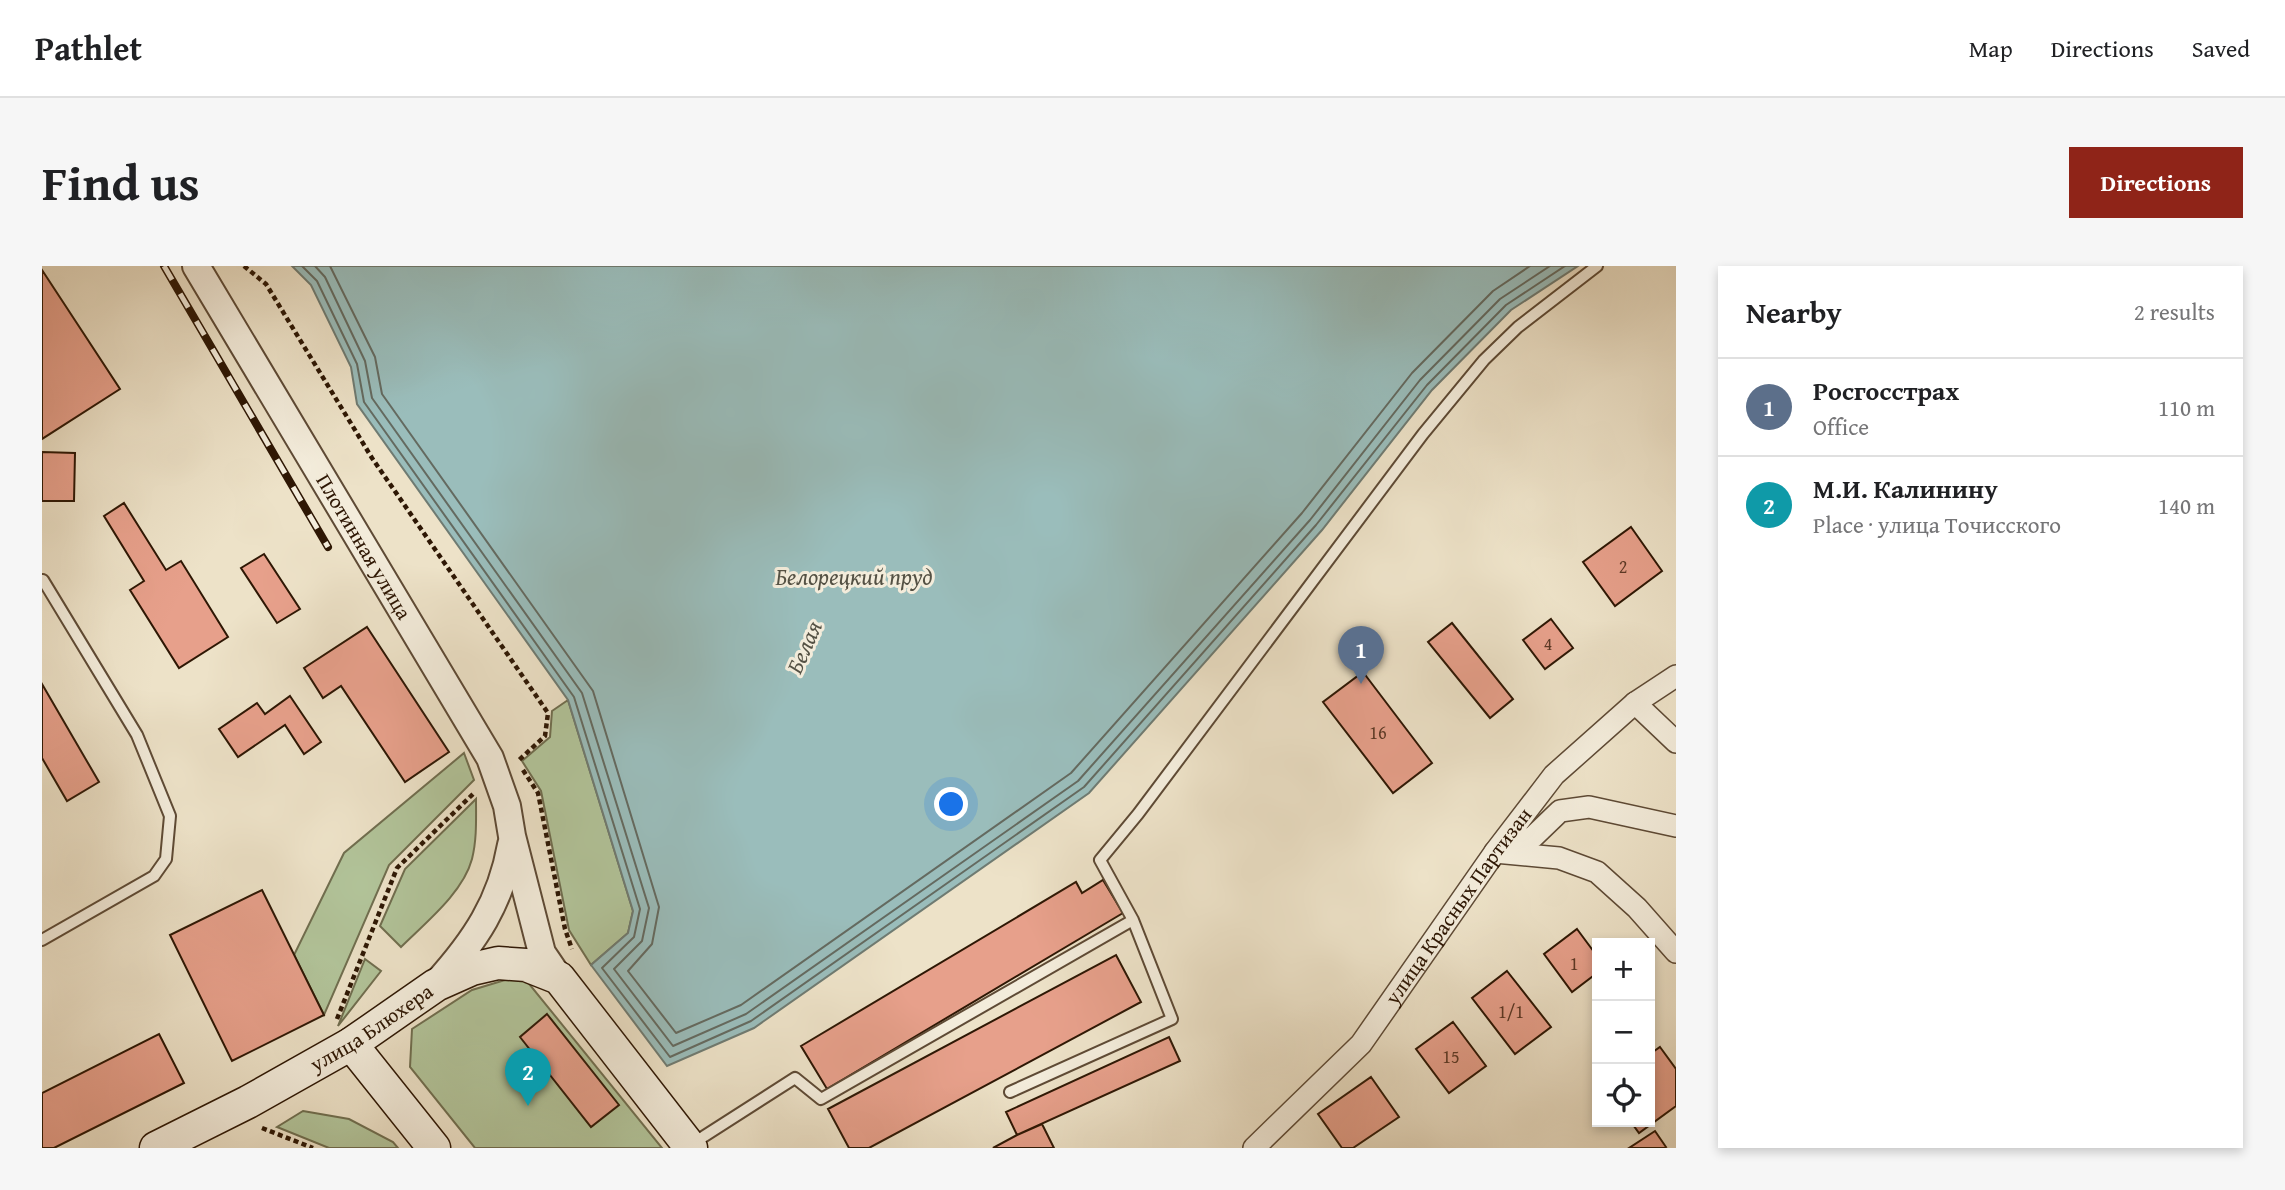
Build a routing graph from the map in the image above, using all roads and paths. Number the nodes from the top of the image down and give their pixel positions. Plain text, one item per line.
1 (196, 266) edge
2 (244, 266) edge
3 (1597, 266) edge
4 (43, 580) edge
5 (1676, 676) edge
6 (1635, 703) junction
7 (1676, 741) edge
8 (518, 761) dead end
9 (478, 789) dead end
10 (1676, 826) edge
11 (512, 836) junction
12 (1495, 852) junction
13 (1133, 920) junction
14 (42, 940) edge
15 (1676, 952) edge
16 (559, 978) junction
17 (436, 985) junction
18 (342, 1038) junction
19 (1010, 1092) dead end
20 (253, 1133) dead end
21 (424, 1136) edge
22 (690, 1147) edge
23 (156, 1148) edge
24 (313, 1148) edge
25 (1254, 1148) edge

1 - 11 street, Плотинная улица
2 - 8 path
3 - 13 lane
4 - 14 lane
5 - 6 street, улица Красных Партизан
6 - 7 street
6 - 12 street, улица Красных Партизан
9 - 18 path
10 - 12 street
11 - 16 street, Плотинная улица
11 - 17 street, улица Блюхера
12 - 15 street
12 - 25 street, улица Красных Партизан
13 - 19 lane
13 - 22 lane
16 - 17 main road
16 - 22 main road
17 - 18 main road, улица Блюхера
18 - 21 main road
18 - 23 main road, улица Блюхера
20 - 24 path

